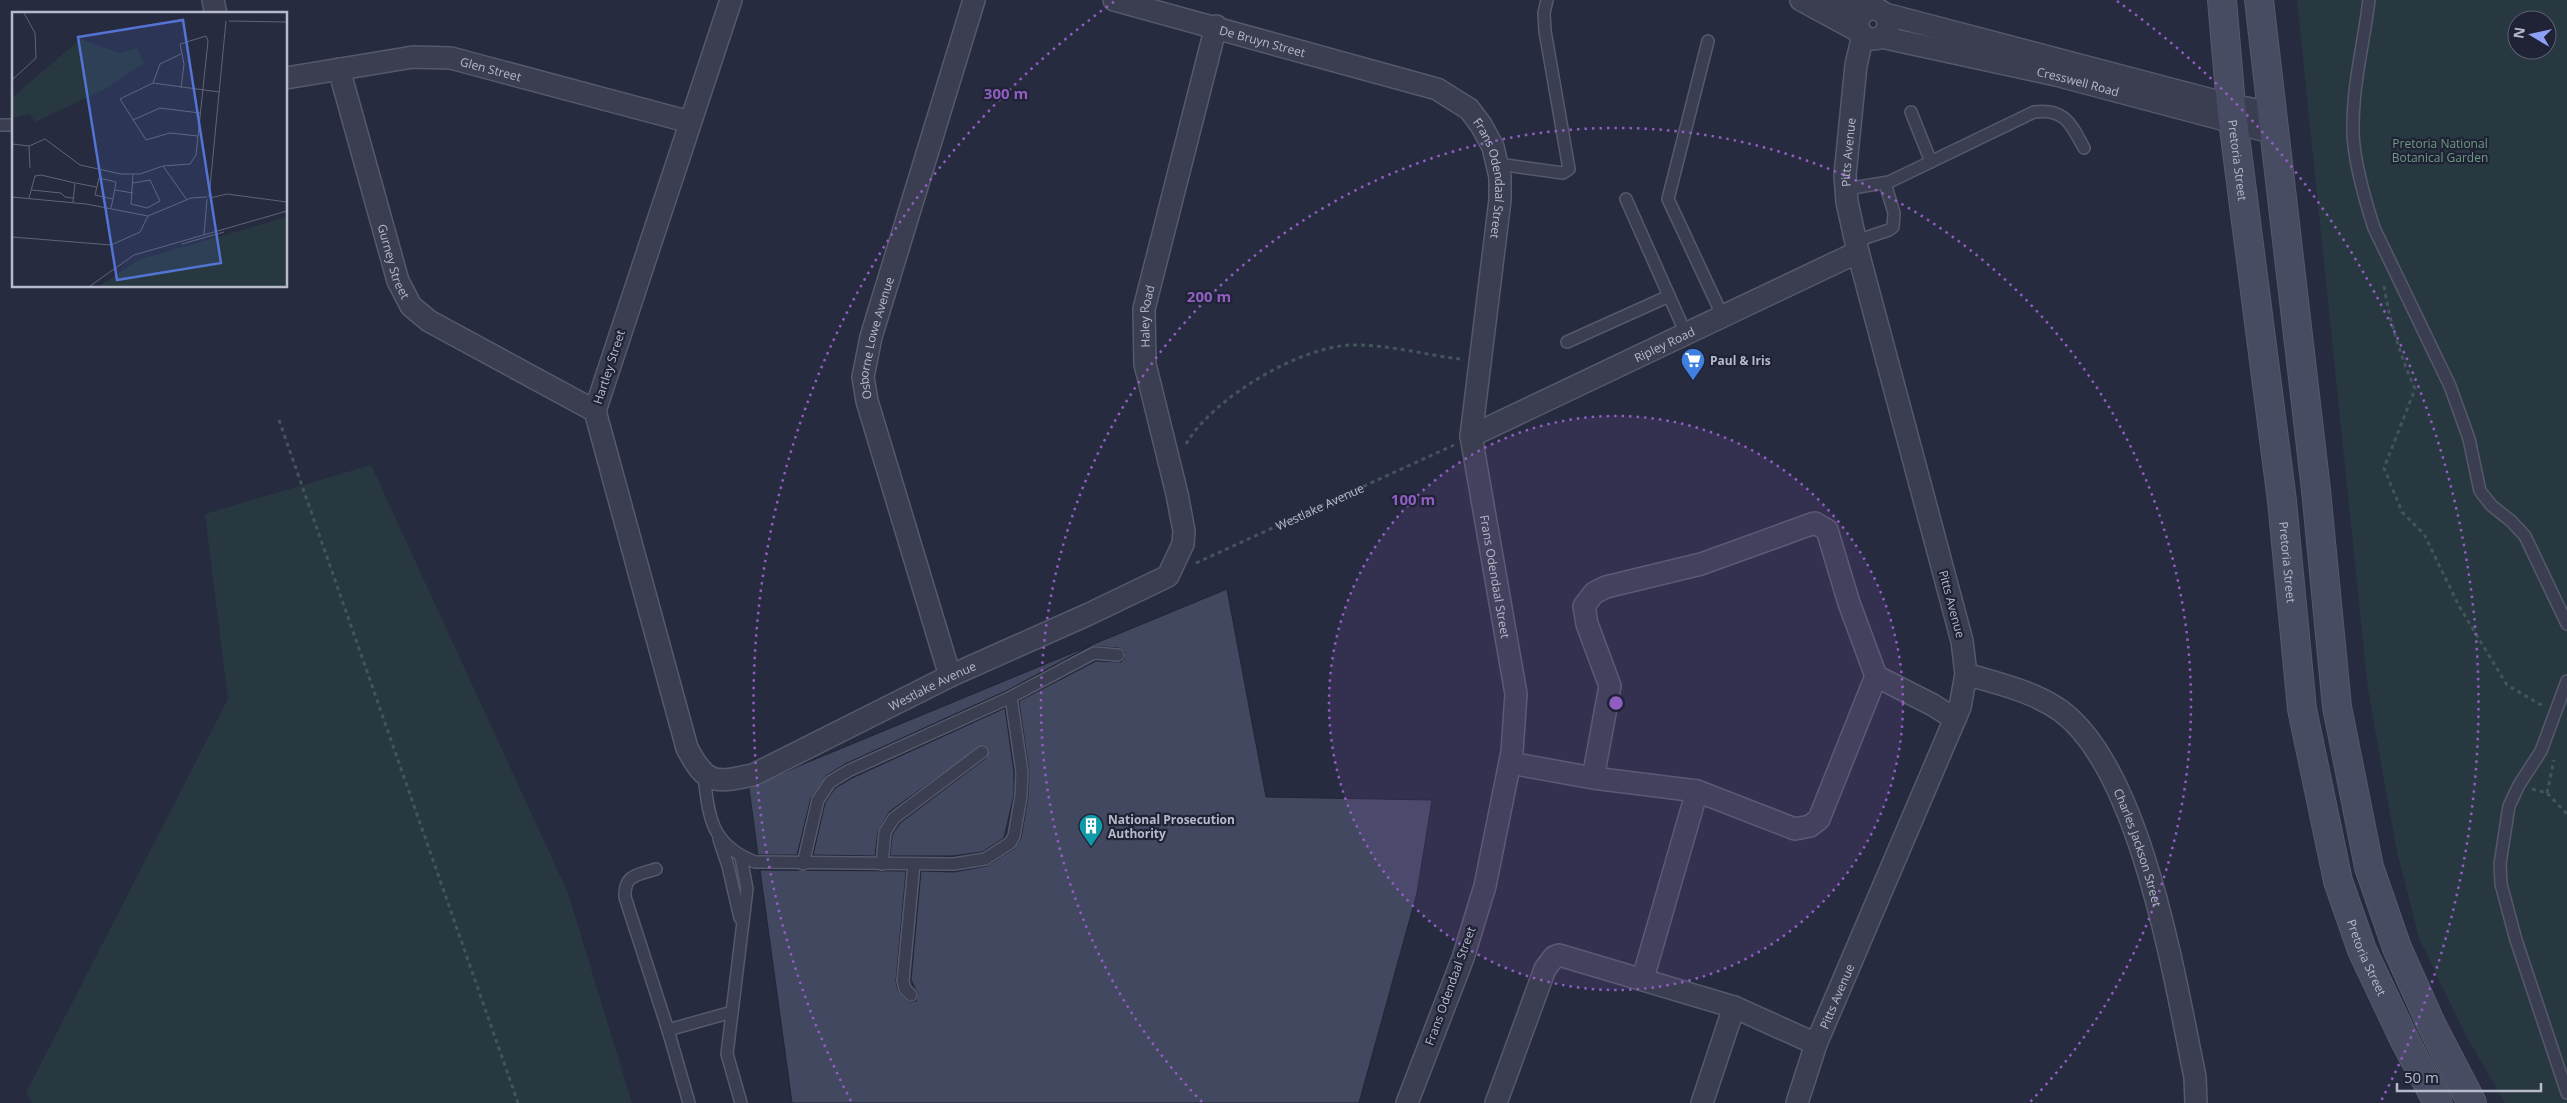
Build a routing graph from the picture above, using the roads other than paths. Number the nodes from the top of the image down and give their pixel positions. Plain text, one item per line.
1 (731, 0) edge
2 (974, 0) edge
3 (1114, 0) edge
4 (1547, 0) edge
5 (1802, 0) edge
6 (1831, 0) edge
7 (2222, 0) edge
8 (2259, 0) edge
9 (2369, 0) edge
10 (1876, 9) edge
11 (1216, 26) junction
12 (1870, 35) junction
13 (1708, 41) dead end
14 (339, 69) junction
15 (288, 78) edge
16 (1411, 80) joint
17 (1911, 112) dead end
18 (2232, 113) junction
19 (690, 122) junction
20 (2273, 123) junction
21 (2084, 148) dead end
22 (1931, 162) junction
23 (1498, 164) junction
24 (1885, 183) junction
25 (1846, 189) junction
26 (1626, 199) dead end
27 (1857, 247) junction
28 (1669, 296) junction
29 (1723, 317) junction
30 (1686, 334) junction
31 (1567, 342) dead end
32 (594, 411) junction
33 (1471, 436) junction
34 (1142, 588) joint
35 (2567, 624) edge
36 (1118, 655) dead end
37 (1966, 674) junction
38 (950, 676) junction
39 (1876, 676) junction
40 (2567, 682) edge
41 (1012, 697) junction
42 (1955, 718) junction
43 (982, 752) dead end
44 (1510, 763) junction
45 (1593, 778) junction
46 (713, 779) junction
47 (1697, 791) junction
48 (718, 836) junction
49 (741, 857) junction
50 (803, 864) junction
51 (882, 864) junction
52 (914, 864) junction
53 (656, 869) dead end
54 (741, 924) junction
55 (1644, 978) junction
56 (911, 995) dead end
57 (1734, 1007) junction
58 (732, 1012) junction
59 (668, 1030) junction
60 (1816, 1044) junction
61 (2567, 1093) edge
62 (688, 1103) edge
63 (741, 1103) edge
64 (1407, 1103) edge
65 (1496, 1103) edge
66 (1702, 1103) edge
67 (1798, 1103) edge
68 (2196, 1103) edge
69 (2438, 1103) edge
70 (2472, 1103) edge

1 - 19 street, Hartley Street
2 - 38 street, Osborne Lowe Avenue
3 - 11 street, De Bruyn Street
4 - 23 lane
5 - 12 street, Cresswell Road
6 - 10 street, Cresswell Road
7 - 18 main road, Pretoria Street
8 - 20 main road
9 - 35 lane
10 - 12 street, Pitts Avenue
10 - 18 street, Cresswell Road
11 - 16 street, De Bruyn Street
11 - 34 street, Haley Road
12 - 18 street, Cresswell Road
12 - 25 street, Pitts Avenue
13 - 29 lane
14 - 15 street, Glen Street
14 - 19 street, Glen Street
14 - 32 street, Gurney Street
16 - 23 street, Frans Odendaal Street
17 - 22 lane
18 - 20 street, Cresswell Road
18 - 69 main road, Pretoria Street
19 - 32 street, Hartley Street
20 - 70 main road
21 - 22 lane
22 - 24 lane
23 - 33 street, Frans Odendaal Street
24 - 25 lane
24 - 27 lane
25 - 27 street, Pitts Avenue
26 - 28 lane
27 - 29 street, Ripley Road
27 - 37 street, Pitts Avenue
28 - 30 lane
28 - 31 lane
29 - 30 street, Ripley Road
30 - 33 street, Ripley Road
32 - 46 street, Hartley Street
33 - 44 street, Frans Odendaal Street
34 - 38 street, Westlake Avenue
36 - 41 lane
37 - 42 street, Pitts Avenue
37 - 68 street, Charles Jackson Street
38 - 46 street, Westlake Avenue
39 - 42 street
39 - 45 street
39 - 47 street
40 - 61 lane
41 - 50 lane
41 - 52 lane
42 - 60 street, Pitts Avenue
43 - 51 lane
44 - 45 street
44 - 64 street, Frans Odendaal Street
45 - 47 street
46 - 48 lane
47 - 55 street
48 - 49 lane
48 - 54 lane
49 - 50 lane
49 - 54 lane
50 - 51 lane
51 - 52 lane
52 - 56 lane
53 - 59 lane
54 - 58 lane
55 - 57 street
55 - 65 street
57 - 60 street
57 - 66 street
58 - 59 lane
58 - 63 lane
59 - 62 lane
60 - 67 street, Pitts Avenue

